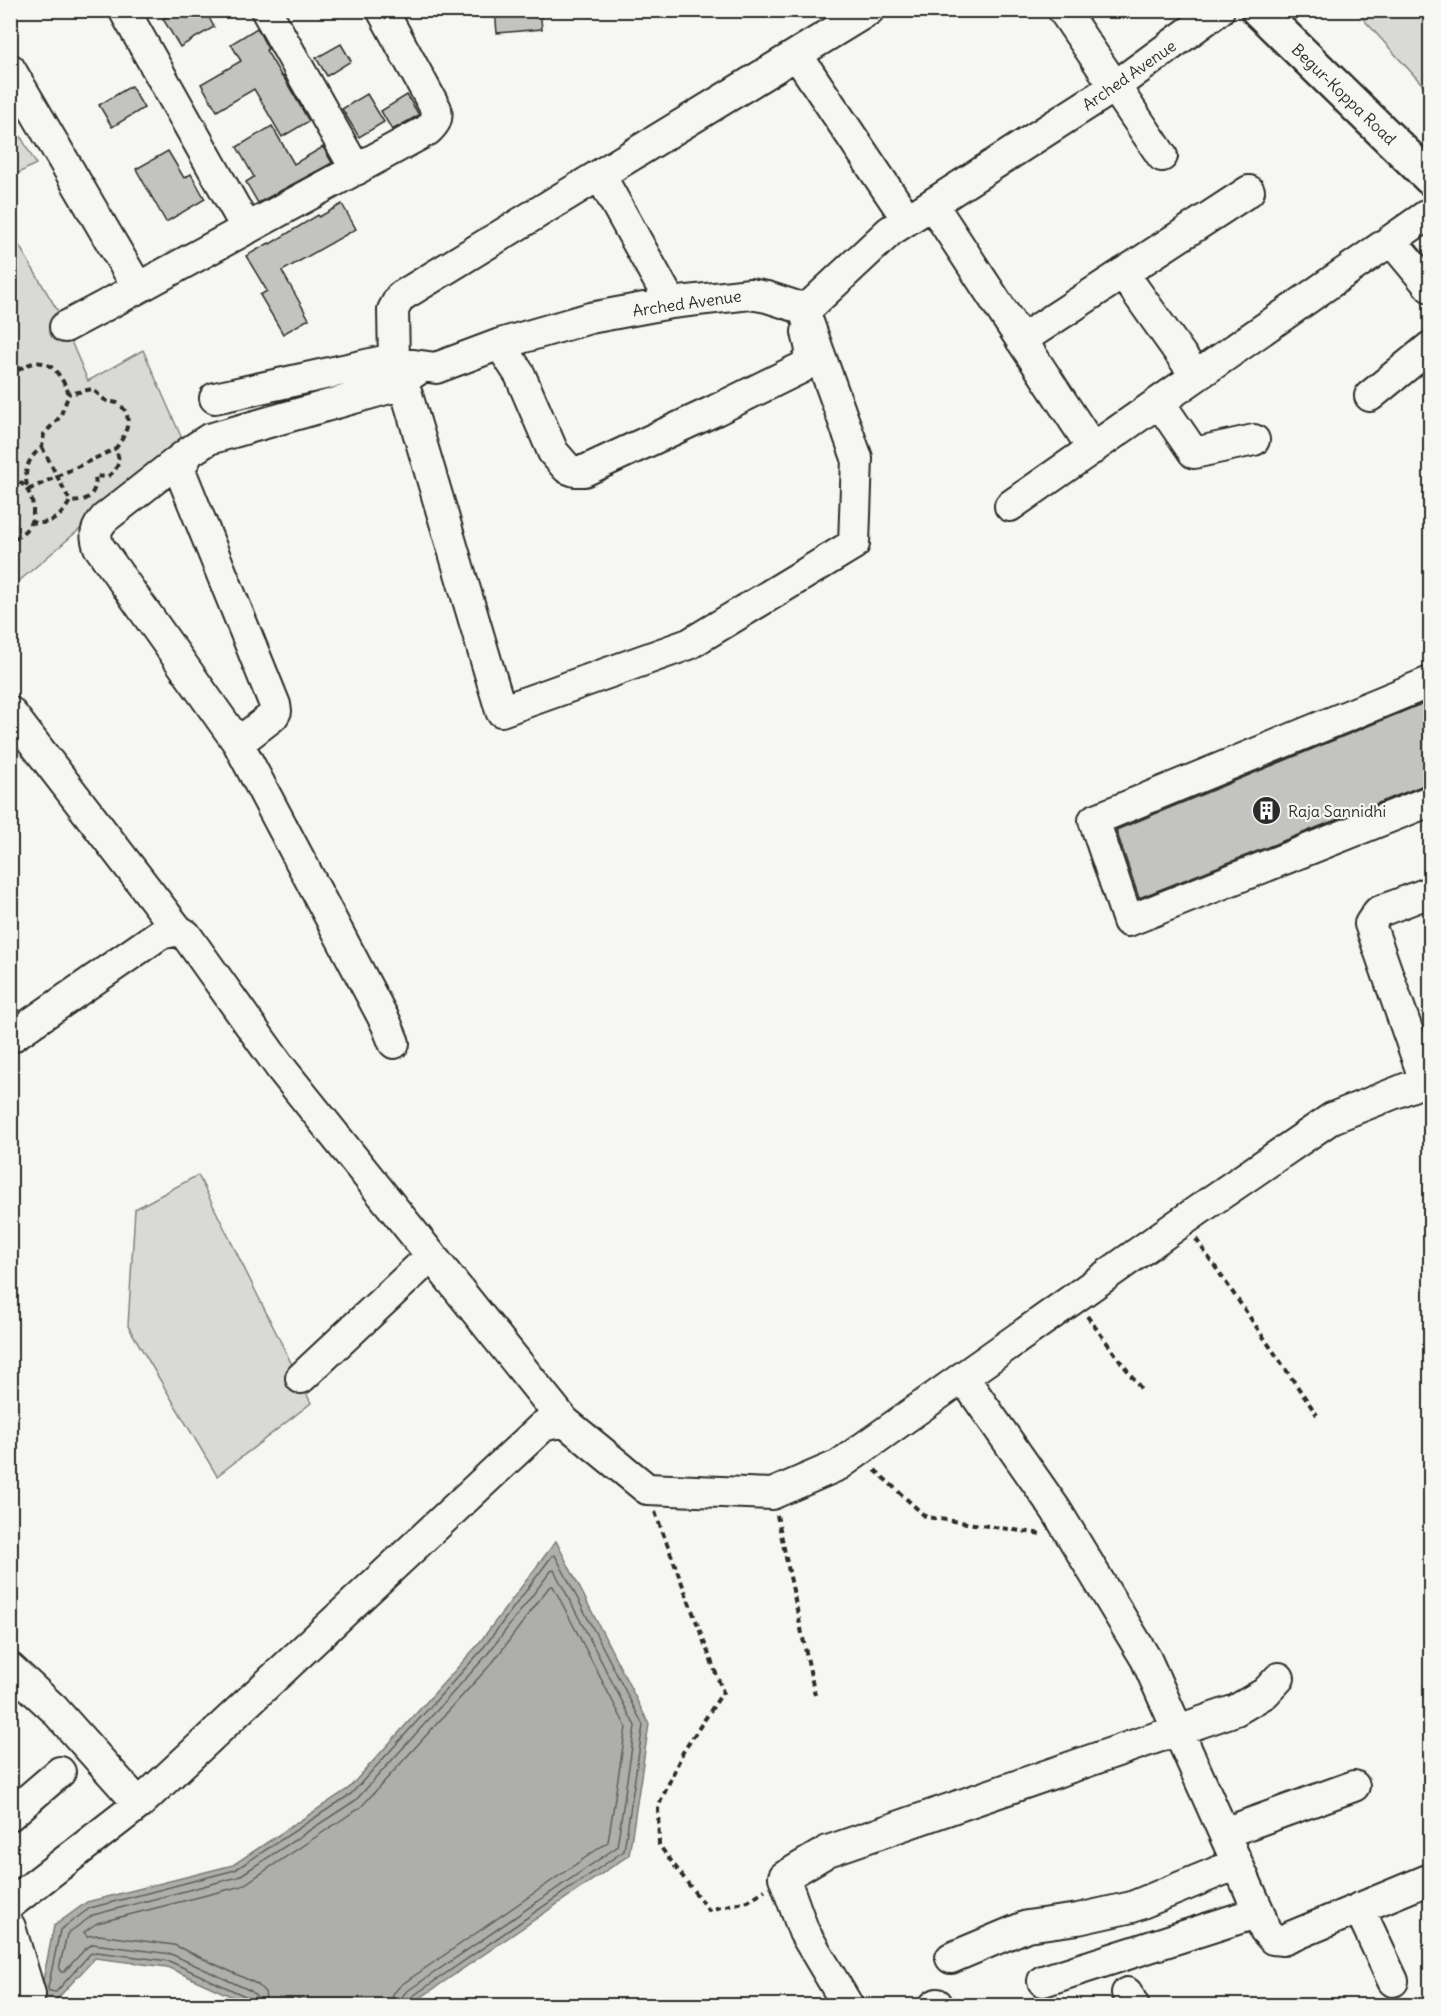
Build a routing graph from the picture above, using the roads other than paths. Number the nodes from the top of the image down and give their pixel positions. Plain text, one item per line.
1 (124, 10) edge
2 (266, 10) edge
3 (382, 10) edge
4 (869, 10) edge
5 (1063, 10) edge
6 (1219, 10) edge
7 (1258, 10) edge
8 (797, 55) junction
9 (10, 69) edge
10 (1114, 87) junction
11 (1162, 156) dead end
12 (356, 170) junction
13 (600, 175) junction
14 (1431, 178) edge
15 (1249, 191) dead end
16 (919, 211) junction
17 (1431, 213) edge
18 (247, 229) junction
19 (1391, 240) junction
20 (1123, 273) junction
21 (1431, 287) edge
22 (138, 288) junction
23 (670, 303) junction
24 (803, 308) junction
25 (65, 327) dead end
26 (1021, 339) junction
27 (500, 344) junction
28 (1431, 347) edge
29 (406, 370) junction
30 (1196, 376) junction
31 (1370, 396) dead end
32 (214, 398) dead end
33 (1159, 402) junction
34 (1254, 441) dead end
35 (1093, 448) junction
36 (189, 452) junction
37 (1010, 506) dead end
38 (1431, 682) edge
39 (10, 712) edge
40 (238, 742) junction
41 (1431, 801) edge
42 (1431, 892) edge
43 (178, 930) junction
44 (10, 1038) edge
45 (394, 1043) dead end
46 (1428, 1080) edge
47 (431, 1256) junction
48 (963, 1377) junction
49 (301, 1378) dead end
50 (564, 1421) junction
51 (10, 1668) edge
52 (1279, 1678) dead end
53 (1178, 1731) junction
54 (60, 1772) dead end
55 (1354, 1786) dead end
56 (139, 1804) junction
57 (10, 1815) edge
58 (1224, 1833) junction
59 (1237, 1864) junction
60 (1431, 1879) edge
61 (15, 1892) edge
62 (1359, 1908) junction
63 (1259, 1912) junction
64 (10, 1927) edge
65 (951, 1958) dead end
66 (1042, 1981) dead end
67 (1393, 1981) dead end
68 (27, 2006) edge
69 (848, 2006) edge

1 - 18 street
2 - 12 street
3 - 12 street
4 - 8 street
5 - 10 street
6 - 10 street, Arched Avenue
7 - 14 main road, Begur-Koppa Road
8 - 13 street
8 - 16 street
9 - 22 street
10 - 11 street
10 - 16 street, Arched Avenue
12 - 18 street
13 - 23 street
13 - 29 street
15 - 20 street
16 - 24 street, Arched Avenue
16 - 26 street
17 - 19 street
18 - 22 street
19 - 21 street
19 - 30 street
20 - 26 street
20 - 30 street
22 - 25 street
23 - 24 street, Arched Avenue
23 - 27 street, Arched Avenue
24 - 27 street
24 - 29 street
26 - 35 street
27 - 29 street, Arched Avenue
28 - 31 street
29 - 32 street
29 - 36 street, Arched Avenue
30 - 33 street
33 - 34 street
33 - 35 street
35 - 37 street
36 - 40 street
36 - 40 street, Arched Avenue
38 - 41 street
39 - 43 street
40 - 45 street
42 - 46 street
43 - 44 street
43 - 47 street
46 - 48 street
47 - 49 street
47 - 50 street
48 - 50 street
48 - 53 street
50 - 56 street
51 - 56 street
52 - 53 street
53 - 58 street
53 - 69 street
54 - 57 street
55 - 58 street
56 - 61 street
58 - 59 street
59 - 63 street
59 - 65 street
60 - 62 street
62 - 63 street
62 - 67 street
63 - 66 street
64 - 68 street

